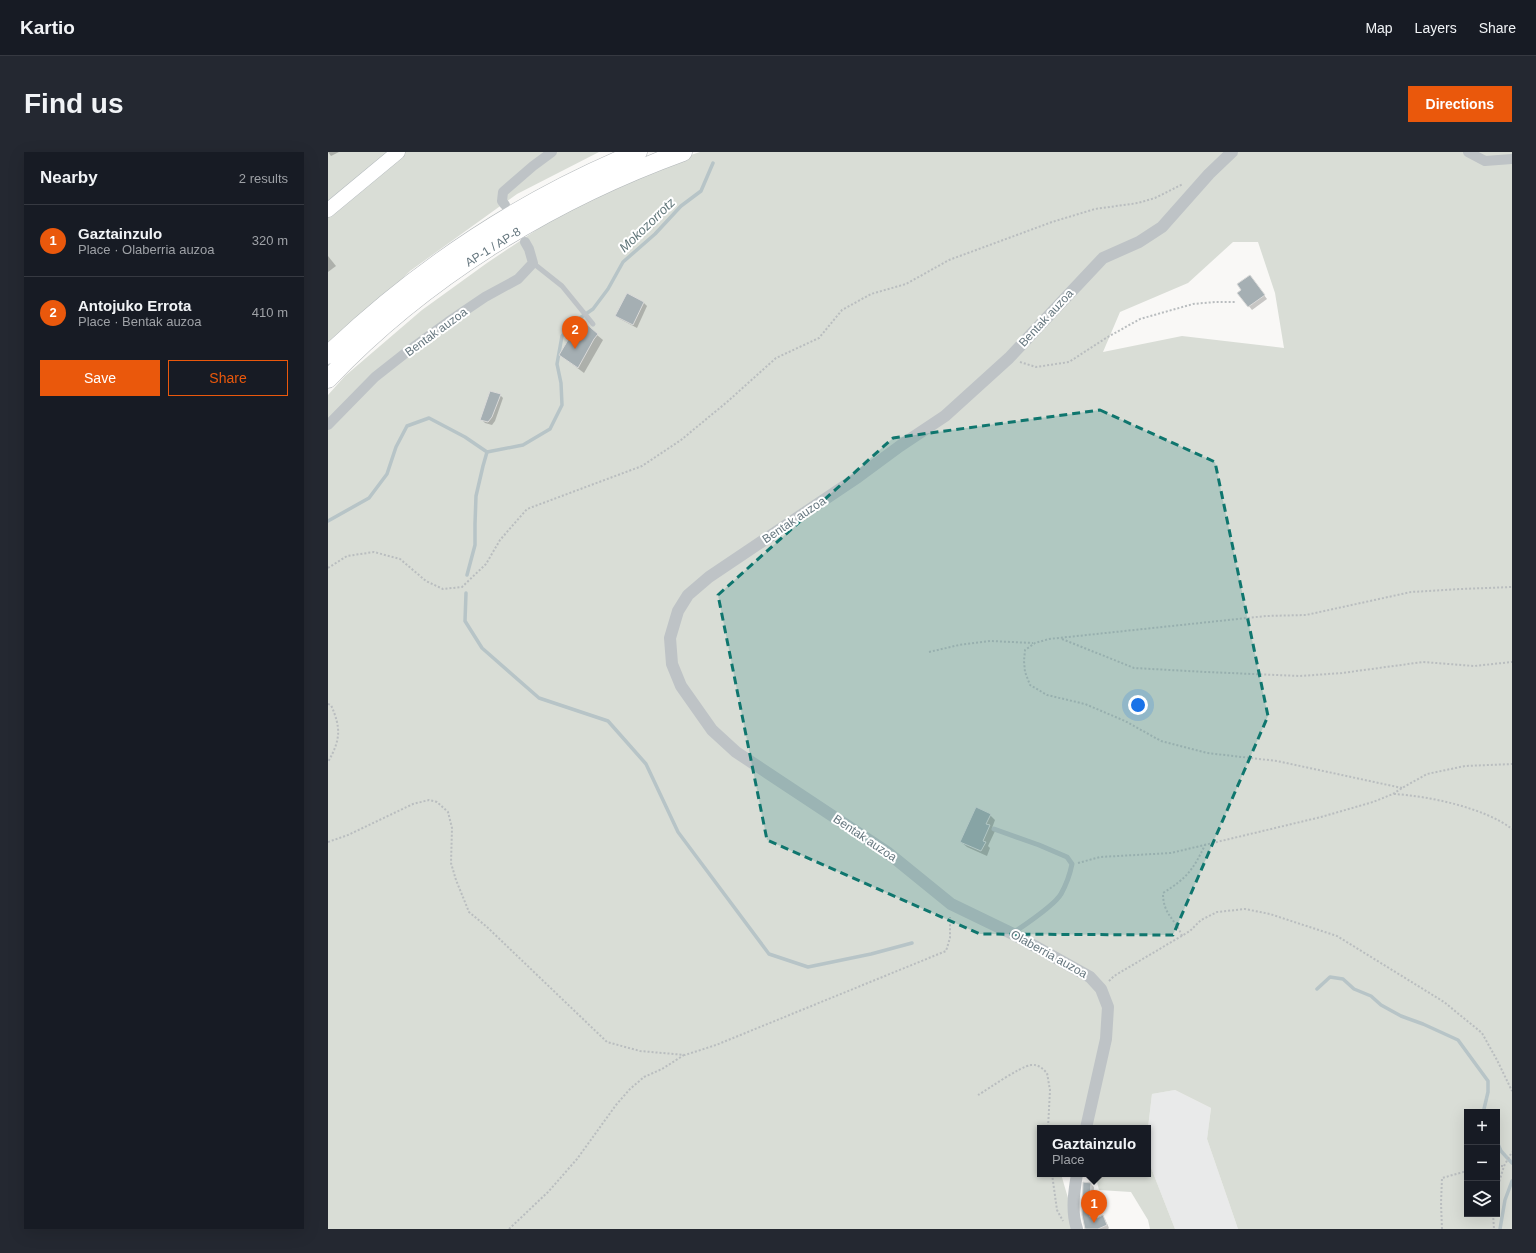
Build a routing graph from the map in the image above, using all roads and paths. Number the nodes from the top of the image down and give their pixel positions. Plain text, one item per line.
1 (398, 152) edge
2 (552, 152) edge
3 (638, 152) edge
4 (683, 152) edge
5 (1232, 152) edge
6 (1468, 152) edge
7 (1512, 159) edge
8 (1187, 182) dead end
9 (505, 205) dead end
10 (328, 210) edge
11 (525, 242) dead end
12 (533, 263) junction
13 (1235, 302) dead end
14 (593, 324) dead end
15 (328, 356) edge
16 (1009, 358) junction
17 (328, 379) edge
18 (328, 425) edge
19 (328, 568) edge
20 (1512, 588) edge
21 (1060, 638) junction
22 (1035, 643) junction
23 (929, 652) dead end
24 (1512, 662) edge
25 (328, 704) edge
26 (328, 762) edge
27 (1512, 764) edge
28 (1402, 788) junction
29 (1393, 794) junction
30 (994, 829) dead end
31 (1512, 829) edge
32 (328, 842) edge
33 (1205, 845) junction
34 (1072, 864) junction
35 (951, 904) junction
36 (1013, 934) junction
37 (1182, 936) junction
38 (1101, 989) junction
39 (685, 1055) junction
40 (1512, 1091) edge
41 (978, 1095) dead end
42 (1048, 1125) edge
43 (1087, 1125) edge
44 (1512, 1152) edge
45 (1500, 1166) edge
46 (1504, 1166) junction
47 (1464, 1172) edge
48 (1052, 1177) edge
49 (1077, 1177) edge
50 (1499, 1181) edge
51 (1494, 1217) edge
52 (1071, 1227) edge
53 (509, 1229) edge
54 (1442, 1229) edge
55 (1494, 1229) edge

1 - 10 main road
2 - 9 street
3 - 15 highway, AP-1 / AP-8
4 - 17 highway, AP-1 / AP-8
5 - 16 street, Bentak auzoa
6 - 7 street
8 - 19 path
11 - 12 street
12 - 14 lane
12 - 18 street, Bentak auzoa
13 - 16 path
16 - 35 street, Bentak auzoa
20 - 21 path
21 - 22 path
21 - 24 path
22 - 23 path
22 - 28 path
25 - 26 path
27 - 28 path
28 - 29 path
29 - 31 path
29 - 33 path
30 - 34 lane
32 - 39 path
33 - 34 path
33 - 37 path
34 - 36 lane
35 - 36 street, Olaberria auzoa
35 - 39 path
36 - 38 street, Olaberria auzoa
37 - 38 path
37 - 40 path
38 - 43 street, Olaberria auzoa
39 - 53 path
41 - 42 path
44 - 46 path
45 - 46 path
46 - 50 path
47 - 54 path
48 - 52 path
49 - 52 street
51 - 55 path

